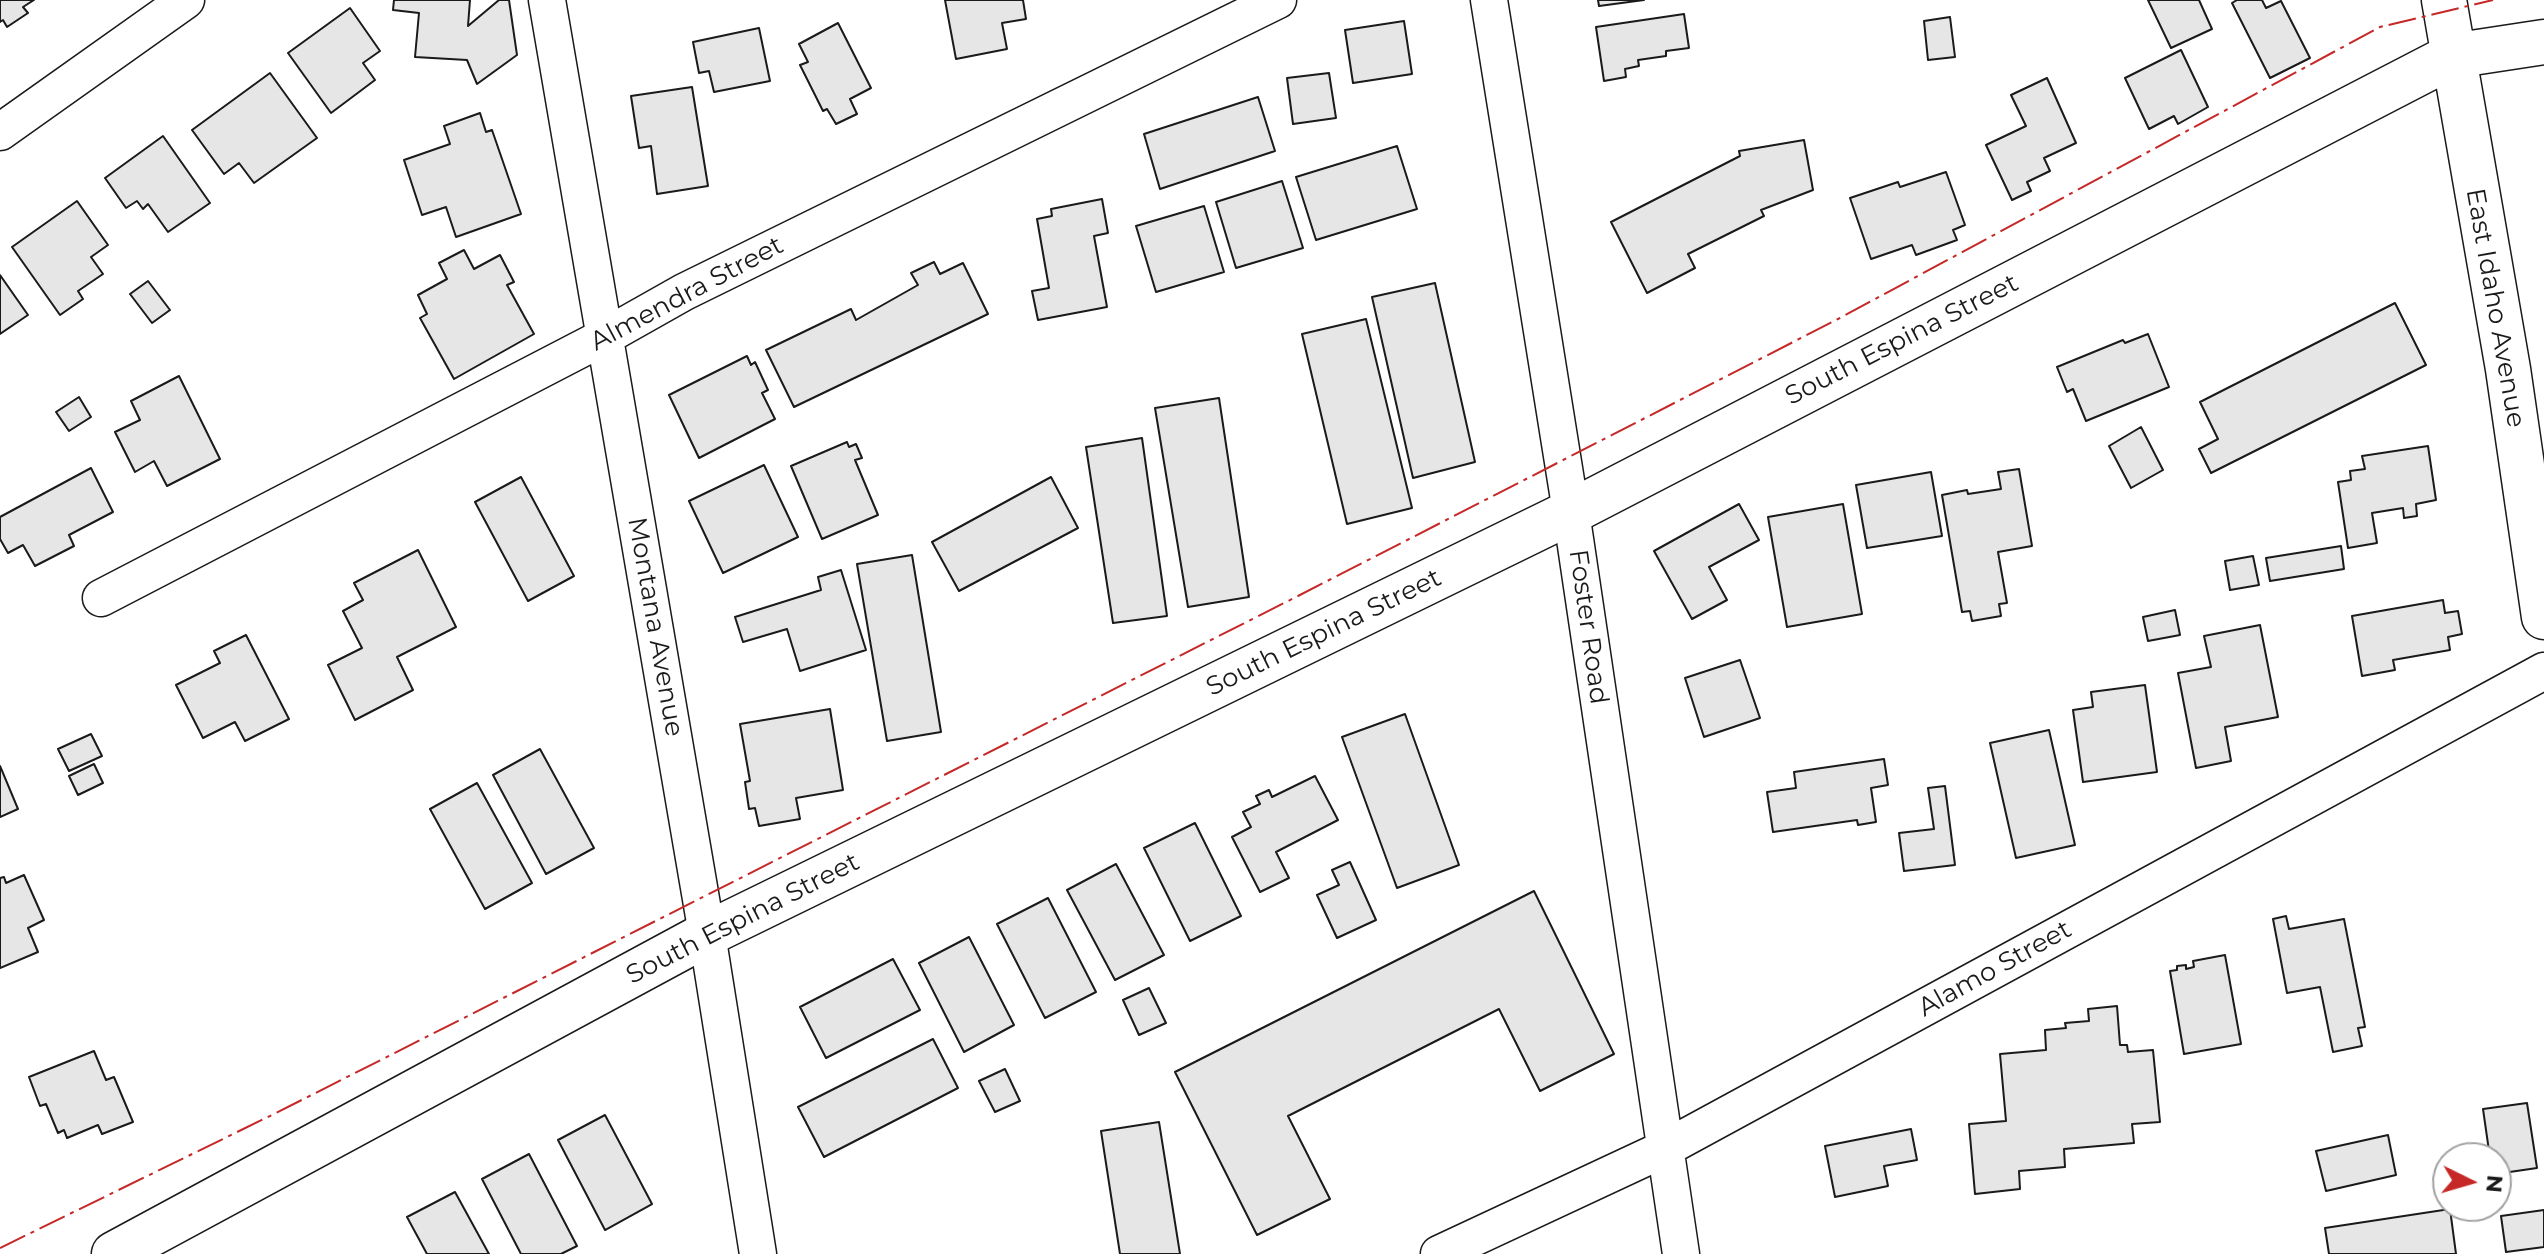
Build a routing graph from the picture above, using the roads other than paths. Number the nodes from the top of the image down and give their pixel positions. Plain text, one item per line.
1 (186, 0) edge
2 (547, 0) edge
3 (1278, 0) edge
4 (1489, 0) edge
5 (2444, 0) edge
6 (2544, 42) edge
7 (2452, 56) junction
8 (0, 132) edge
9 (606, 336) junction
10 (1571, 512) junction
11 (101, 598) dead end
12 (2544, 617) edge
13 (2544, 671) edge
14 (707, 934) junction
15 (1664, 1149) junction
16 (114, 1254) edge
17 (758, 1254) edge
18 (1439, 1254) edge
19 (1681, 1254) edge

1 - 8 street
2 - 9 street, Montana Avenue
3 - 9 street, Almendra Street
4 - 10 street, Foster Road
5 - 7 street, East Idaho Avenue
6 - 7 street, South Espina Street
7 - 10 street, South Espina Street
7 - 12 street, East Idaho Avenue
9 - 11 street, Almendra Street
9 - 14 street, Montana Avenue
10 - 14 street, South Espina Street
10 - 15 street, Foster Road
13 - 15 street, Alamo Street
14 - 16 street, South Espina Street
14 - 17 street, Montana Avenue
15 - 18 street, Alamo Street
15 - 19 street, Foster Road

